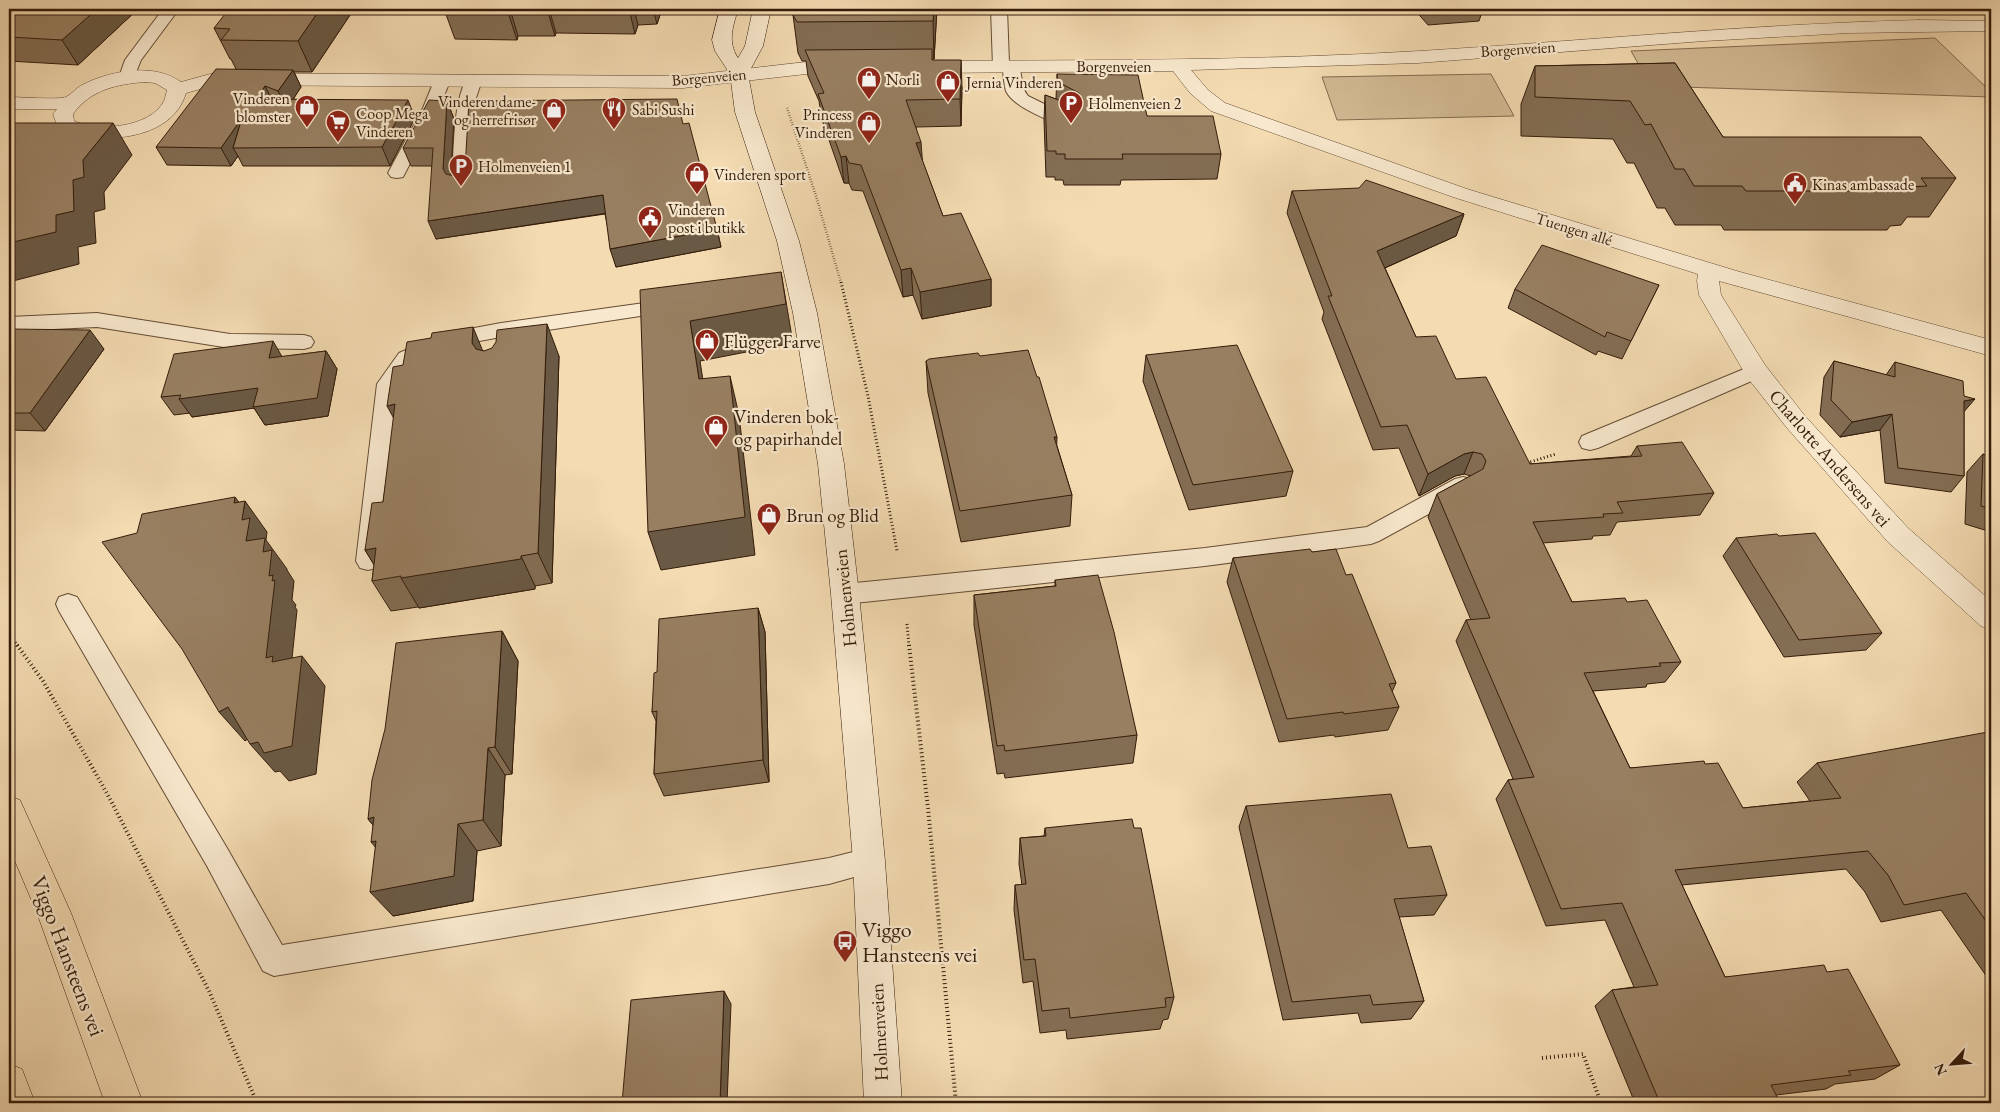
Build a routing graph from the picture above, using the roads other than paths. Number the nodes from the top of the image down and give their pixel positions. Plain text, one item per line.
1 (171, 9) edge
2 (728, 9) edge
3 (762, 9) edge
4 (999, 9) edge
5 (1991, 26) edge
6 (1179, 66) junction
7 (903, 67) edge
8 (1006, 67) junction
9 (864, 68) edge
10 (739, 74) junction
11 (127, 77) junction
12 (474, 80) junction
13 (442, 81) junction
14 (177, 89) junction
15 (9, 103) edge
16 (69, 103) junction
17 (1071, 124) edge
18 (396, 173) dead end
19 (461, 187) edge
20 (1710, 270) junction
21 (694, 302) edge
22 (9, 324) edge
23 (304, 342) dead end
24 (1991, 348) edge
25 (1756, 372) junction
26 (1590, 442) road end
27 (1464, 484) edge
28 (368, 561) edge
29 (845, 594) junction
30 (68, 604) dead end
31 (1991, 618) edge
32 (9, 810) edge
33 (870, 861) junction
34 (9, 1082) edge
35 (16, 1103) edge
36 (124, 1103) edge
37 (883, 1103) edge

1 - 11 lane
2 - 10 street
3 - 10 street
4 - 8 lane
5 - 6 street, Borgenveien
6 - 8 street, Borgenveien
6 - 20 street, Tuengen allé
7 - 8 street, Borgenveien
8 - 17 lane
9 - 10 street, Borgenveien
10 - 12 street, Borgenveien
10 - 29 street, Holmenveien
11 - 14 street
11 - 16 street
12 - 13 street, Borgenveien
12 - 19 lane
13 - 14 street, Borgenveien
13 - 18 lane
14 - 16 street
15 - 16 street
20 - 24 street, Tuengen allé
20 - 25 street, Charlotte Andersens vei
21 - 28 lane
22 - 23 lane
25 - 26 lane
25 - 31 street, Charlotte Andersens vei
27 - 29 lane
29 - 33 street, Holmenveien
30 - 33 lane
32 - 36 highway, Viggo Hansteens vei
33 - 37 street, Holmenveien
34 - 35 highway

